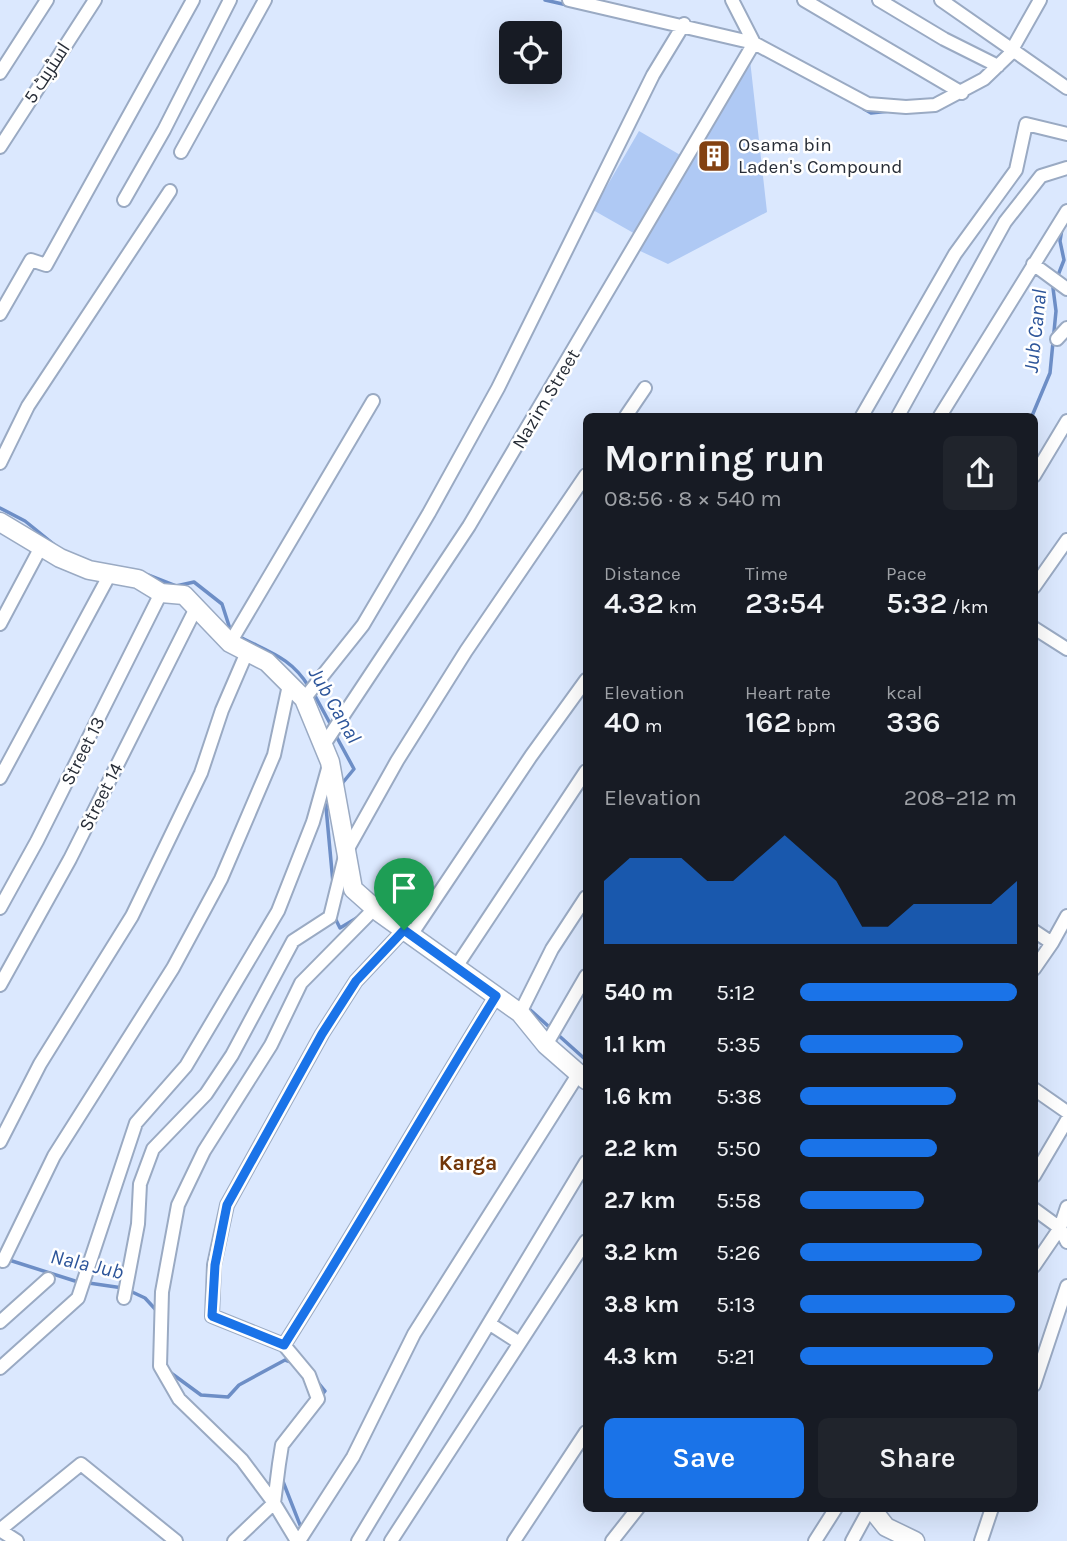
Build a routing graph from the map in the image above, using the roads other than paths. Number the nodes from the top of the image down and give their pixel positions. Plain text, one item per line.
1 (47, 0) edge
2 (95, 0) edge
3 (192, 0) edge
4 (230, 0) edge
5 (265, 0) edge
6 (569, 0) edge
7 (732, 0) edge
8 (804, 0) edge
9 (879, 0) edge
10 (941, 0) edge
11 (1040, 0) edge
12 (684, 24) junction
13 (754, 43) junction
14 (1012, 47) junction
15 (998, 66) junction
16 (0, 73) edge
17 (1067, 88) edge
18 (962, 93) junction
19 (1067, 134) edge
20 (0, 146) edge
21 (181, 152) dead end
22 (1067, 168) edge
23 (170, 191) dead end
24 (124, 200) dead end
25 (1067, 211) edge
26 (1033, 264) junction
27 (1067, 289) edge
28 (0, 314) edge
29 (1067, 328) edge
30 (1057, 339) dead end
31 (645, 388) dead end
32 (373, 401) dead end
33 (628, 413) edge
34 (864, 413) edge
35 (900, 413) edge
36 (942, 413) edge
37 (1067, 421) edge
38 (0, 463) edge
39 (1038, 469) edge
40 (583, 479) edge
41 (0, 522) edge
42 (1067, 540) edge
43 (42, 545) junction
44 (110, 574) junction
45 (1038, 581) edge
46 (161, 593) junction
47 (197, 606) junction
48 (0, 624) edge
49 (1038, 631) edge
50 (230, 643) junction
51 (1067, 649) edge
52 (247, 652) junction
53 (583, 684) edge
54 (289, 685) junction
55 (304, 699) junction
56 (326, 754) junction
57 (583, 776) edge
58 (0, 778) edge
59 (346, 852) junction
60 (583, 902) edge
61 (0, 908) edge
62 (375, 908) junction
63 (1067, 916) edge
64 (407, 932) junction
65 (1038, 934) edge
66 (1052, 943) junction
67 (1038, 963) edge
68 (456, 967) junction
69 (583, 981) edge
70 (0, 985) edge
71 (496, 996) junction
72 (520, 1013) junction
73 (546, 1045) junction
74 (582, 1077) edge
75 (1038, 1092) edge
76 (1067, 1112) edge
77 (1067, 1120) edge
78 (0, 1143) edge
79 (583, 1167) edge
80 (1038, 1169) edge
81 (1067, 1207) edge
82 (1038, 1212) edge
83 (1060, 1228) junction
84 (1067, 1242) edge
85 (583, 1245) edge
86 (1038, 1260) edge
87 (3, 1261) dead end
88 (48, 1279) dead end
89 (1067, 1287) edge
90 (124, 1298) dead end
91 (0, 1322) edge
92 (490, 1324) junction
93 (518, 1342) junction
94 (284, 1345) junction
95 (0, 1368) edge
96 (1038, 1373) edge
97 (583, 1437) edge
98 (274, 1503) junction
99 (635, 1512) edge
100 (833, 1512) edge
101 (869, 1512) edge
102 (874, 1512) edge
103 (991, 1512) edge
104 (0, 1529) edge
105 (17, 1541) edge
106 (176, 1541) edge
107 (234, 1541) edge
108 (298, 1541) edge
109 (358, 1541) edge
110 (391, 1541) edge
111 (514, 1541) edge
112 (612, 1541) edge
113 (814, 1541) edge
114 (852, 1541) edge
115 (915, 1541) edge
116 (981, 1541) edge

1 - 16 street
2 - 20 street, اسٹریٹ 5
3 - 28 street
4 - 24 street
5 - 21 street
6 - 12 street
7 - 13 street
8 - 18 street
9 - 15 street
10 - 14 street
11 - 14 street
12 - 13 street
12 - 55 street
13 - 18 street
13 - 56 street, Nazim Street
14 - 15 street
14 - 17 street
15 - 18 street
19 - 34 street
22 - 35 street
23 - 38 street
25 - 26 street
26 - 27 street
26 - 36 street
29 - 30 street
31 - 33 street
32 - 50 street
37 - 39 street
40 - 59 street
41 - 43 street
42 - 45 street
43 - 44 street
43 - 48 street
44 - 46 street
44 - 58 street
46 - 47 street
46 - 61 street, Street 13
47 - 50 street
47 - 70 street, Street 14
49 - 51 street
50 - 52 street
52 - 54 street
52 - 78 street
53 - 64 street
54 - 55 street
54 - 87 street
55 - 56 street
56 - 59 street
56 - 95 street, Nazim Street
57 - 68 street
59 - 62 street
59 - 90 street
60 - 72 street
62 - 64 street
62 - 98 street
63 - 66 street
64 - 68 street
64 - 94 street
65 - 66 street
66 - 67 street
68 - 71 street
69 - 73 street
71 - 72 street
71 - 94 street
72 - 73 street
73 - 74 street
74 - 108 street
75 - 76 street
77 - 80 street
79 - 92 street
81 - 83 street
82 - 83 street
83 - 84 street
83 - 86 street
85 - 93 street
88 - 91 street
89 - 96 street
92 - 93 street
92 - 109 street
93 - 110 street
94 - 98 street
97 - 111 street
98 - 107 street
98 - 108 street
99 - 112 street
100 - 113 street
101 - 114 street
102 - 115 street
103 - 116 street
104 - 105 street
104 - 106 street

